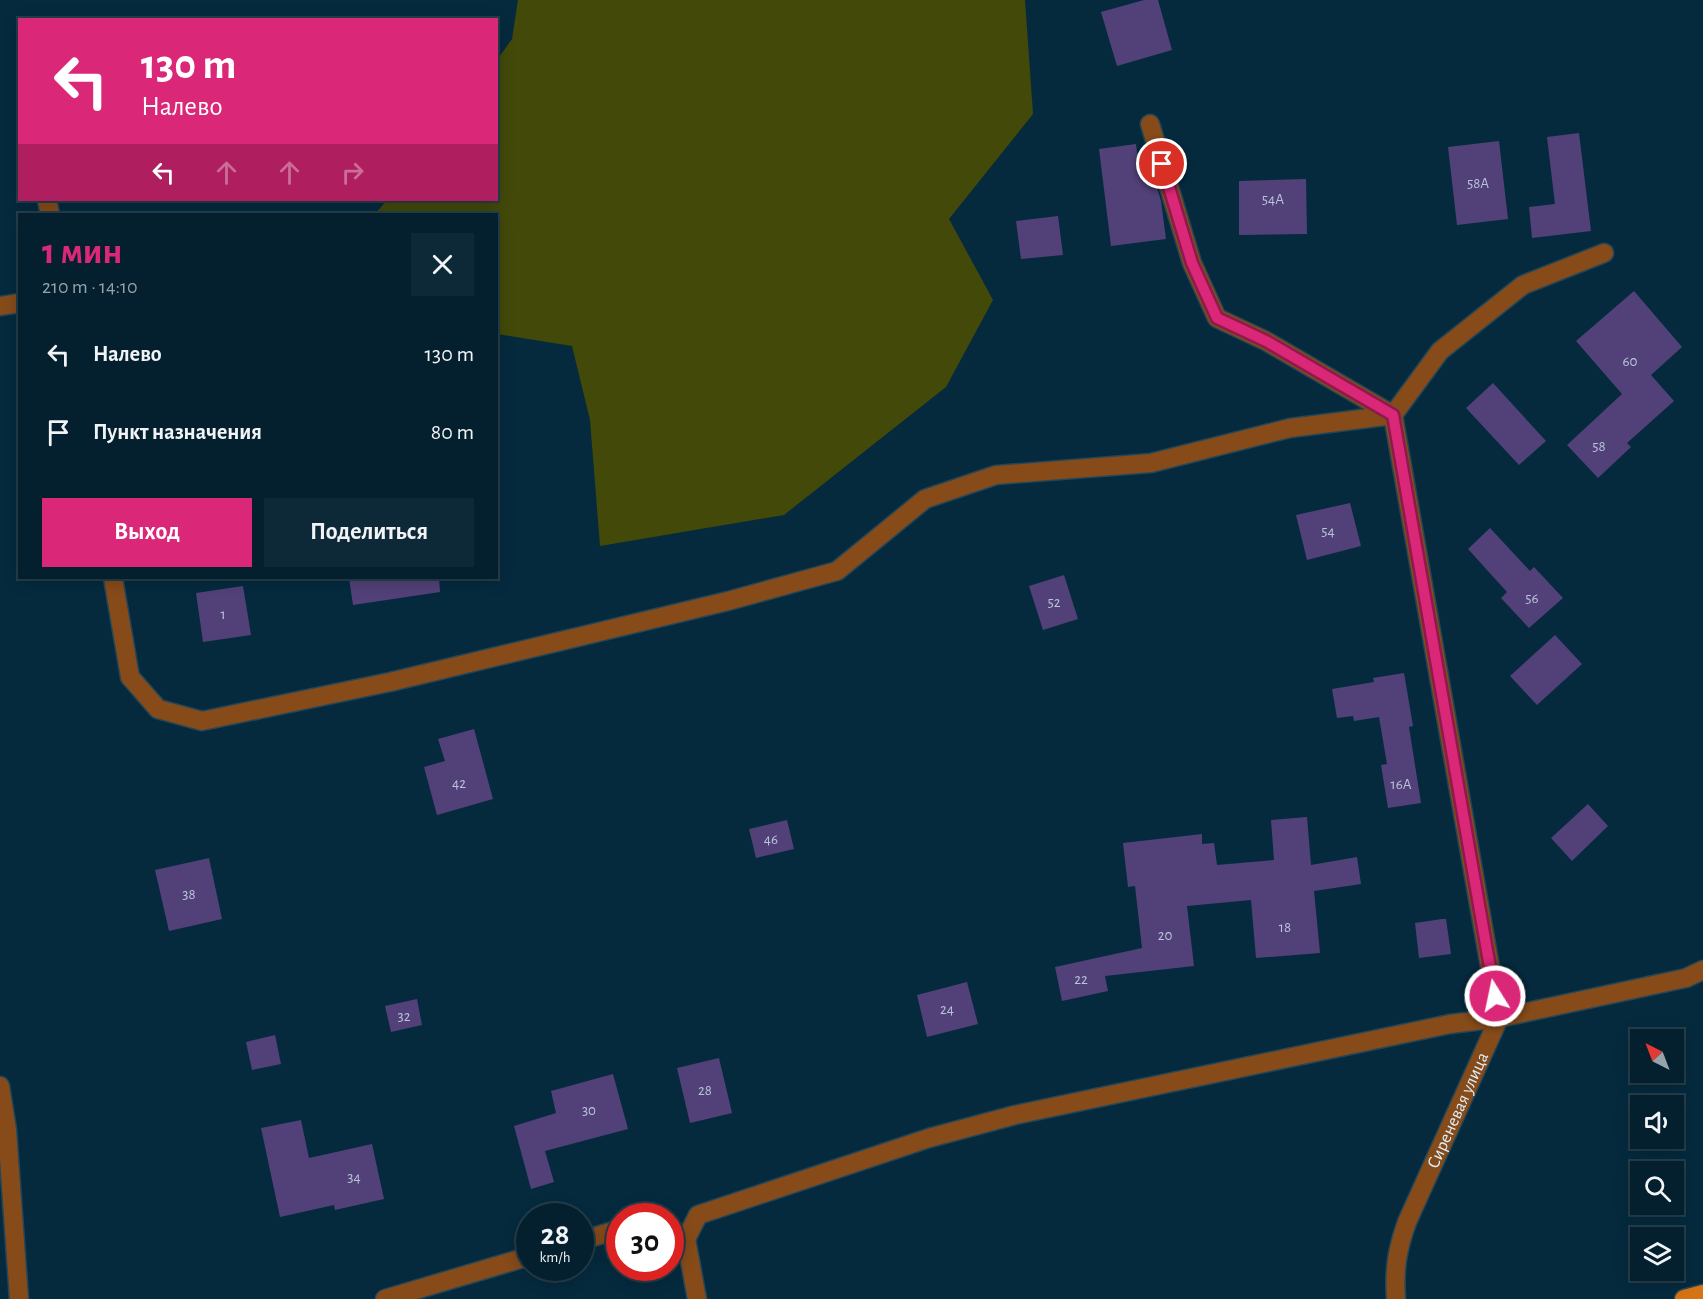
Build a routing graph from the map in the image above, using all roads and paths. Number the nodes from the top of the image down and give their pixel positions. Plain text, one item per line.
1 (1150, 124) dead end
2 (1604, 254) dead end
3 (18, 303) edge
4 (0, 306) edge
5 (1393, 415) junction
6 (113, 579) edge
7 (1703, 970) edge
8 (1499, 1018) junction
9 (0, 1086) edge
10 (684, 1231) edge
11 (684, 1257) edge
12 (516, 1260) edge
13 (1703, 1294) edge
14 (19, 1299) edge
15 (385, 1299) edge
16 (697, 1299) edge
17 (1396, 1299) edge
18 (1684, 1299) edge

1 - 5 street
2 - 5 street
3 - 4 street
5 - 6 street
5 - 8 street
7 - 8 street
8 - 10 street
8 - 17 street, Сиреневая улица
9 - 14 street
11 - 16 street
12 - 15 street
13 - 18 main road

